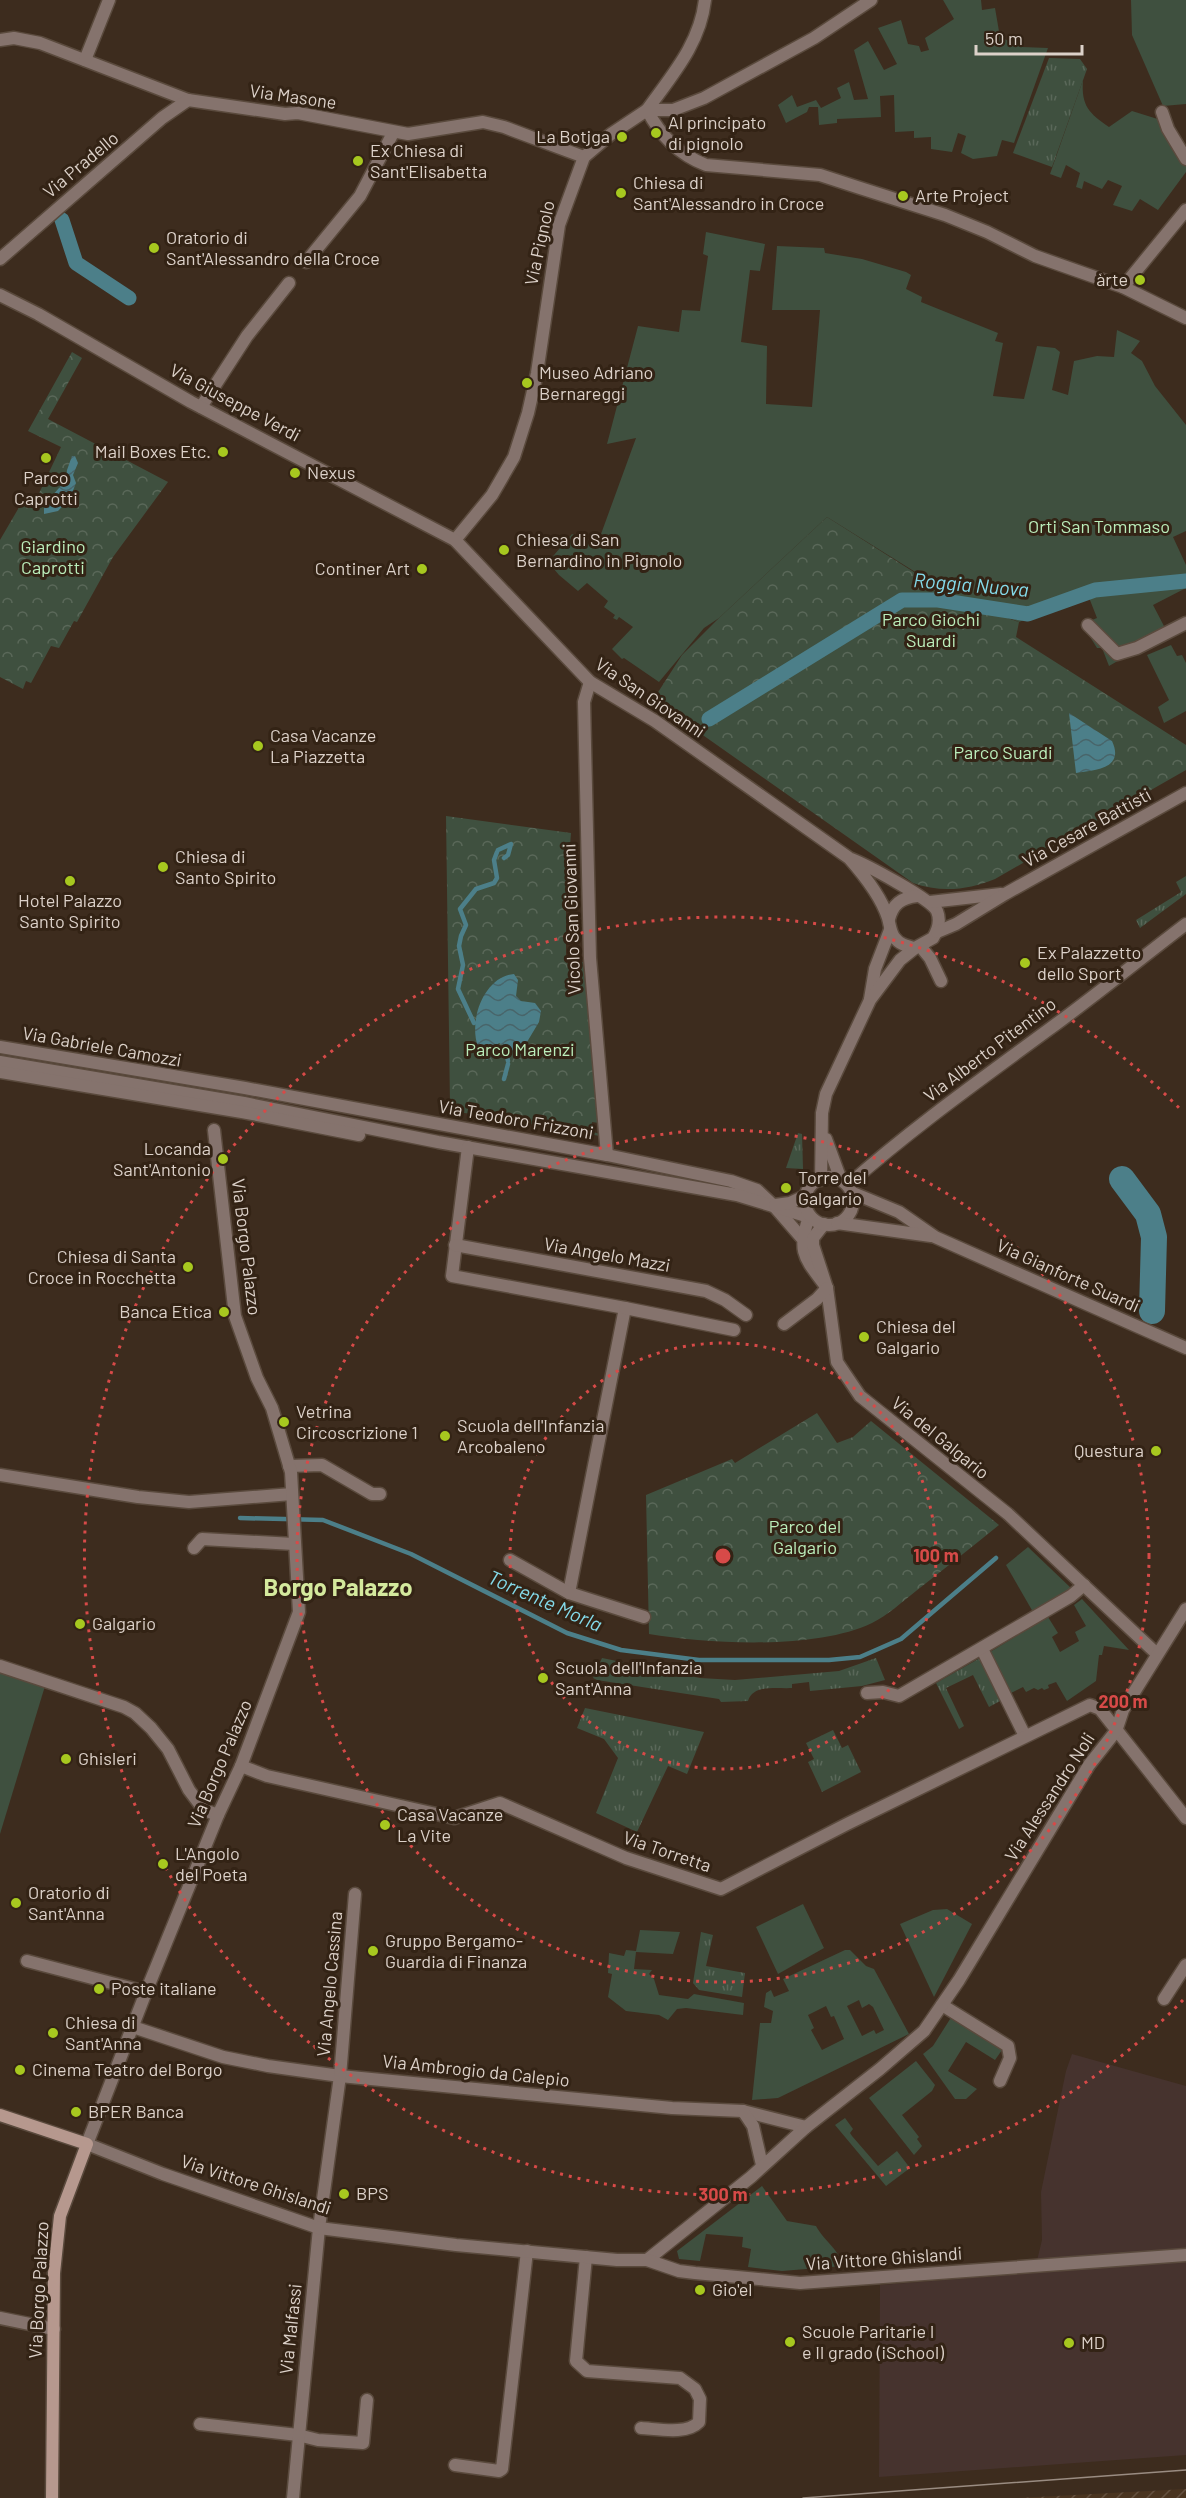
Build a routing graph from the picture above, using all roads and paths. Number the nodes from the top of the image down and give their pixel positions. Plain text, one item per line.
1 (109, 0) edge
2 (705, 0) edge
3 (871, 0) edge
4 (0, 40) edge
5 (85, 60) junction
6 (188, 100) junction
7 (647, 110) junction
8 (1162, 112) dead end
9 (393, 133) junction
10 (584, 157) junction
11 (1186, 159) edge
12 (1186, 210) edge
13 (0, 259) edge
14 (306, 262) dead end
15 (289, 283) dead end
16 (1123, 287) junction
17 (0, 295) edge
18 (1186, 318) edge
19 (201, 407) junction
20 (455, 540) junction
21 (1186, 623) edge
22 (1088, 625) dead end
23 (590, 682) junction
24 (1186, 793) edge
25 (849, 858) junction
26 (1005, 894) junction
27 (917, 896) junction
28 (930, 902) junction
29 (889, 925) junction
30 (1186, 925) edge
31 (937, 932) junction
32 (917, 947) junction
33 (940, 981) dead end
34 (870, 1000) junction
35 (0, 1047) edge
36 (0, 1062) edge
37 (0, 1072) edge
38 (214, 1082) junction
39 (196, 1100) junction
40 (213, 1103) junction
41 (823, 1128) junction
42 (467, 1151) junction
43 (607, 1155) junction
44 (821, 1180) junction
45 (847, 1186) junction
46 (806, 1196) junction
47 (774, 1206) junction
48 (809, 1217) junction
49 (837, 1223) junction
50 (824, 1224) junction
51 (935, 1237) junction
52 (801, 1238) junction
53 (455, 1245) junction
54 (827, 1288) junction
55 (625, 1308) junction
56 (746, 1315) dead end
57 (784, 1324) dead end
58 (734, 1330) dead end
59 (1186, 1348) edge
60 (289, 1466) junction
61 (0, 1475) edge
62 (380, 1494) dead end
63 (292, 1497) junction
64 (294, 1540) junction
65 (194, 1548) dead end
66 (510, 1560) dead end
67 (1084, 1586) junction
68 (569, 1593) junction
69 (1186, 1609) edge
70 (644, 1617) dead end
71 (982, 1649) junction
72 (1157, 1654) junction
73 (0, 1666) edge
74 (867, 1693) dead end
75 (1116, 1731) junction
76 (1025, 1736) junction
77 (241, 1766) junction
78 (218, 1815) junction
79 (1186, 1818) edge
80 (355, 1894) dead end
81 (27, 1961) dead end
82 (1186, 1965) edge
83 (146, 1992) junction
84 (1164, 1999) dead end
85 (942, 2005) junction
86 (133, 2027) junction
87 (340, 2076) junction
88 (1000, 2081) dead end
89 (743, 2111) junction
90 (0, 2115) edge
91 (806, 2127) junction
92 (87, 2144) junction
93 (762, 2165) junction
94 (319, 2228) junction
95 (527, 2251) junction
96 (1186, 2255) edge
97 (586, 2257) junction
98 (647, 2260) junction
99 (0, 2318) edge
100 (54, 2329) junction
101 (367, 2400) dead end
102 (200, 2424) dead end
103 (641, 2428) dead end
104 (298, 2434) junction
105 (455, 2465) dead end
106 (52, 2498) edge
107 (293, 2498) edge

1 - 5 street
2 - 7 street
3 - 7 street
4 - 5 street, Via Masone
5 - 6 street, Via Masone
6 - 9 street, Via Masone
6 - 13 street, Via Pradello
7 - 10 street, Via Pignolo
7 - 16 street
8 - 11 street
9 - 10 street, Via Masone
9 - 14 street
10 - 20 street, Via Pignolo
12 - 16 street
15 - 19 street
16 - 18 street
17 - 19 street, Via Giuseppe Verdi
19 - 20 street, Via Giuseppe Verdi
20 - 23 street, Via San Giovanni
21 - 22 street
23 - 25 street, Via San Giovanni
23 - 43 street, Vicolo San Giovanni
24 - 26 street, Via Cesare Battisti
25 - 27 street, Via San Giovanni
25 - 29 street, Via San Giovanni
26 - 28 street, Via Cesare Battisti
26 - 31 street, Via Cesare Battisti
27 - 28 street, Via San Giovanni
27 - 29 street
28 - 31 street
29 - 32 street, Via San Giovanni
29 - 34 street
30 - 45 street, Via Alberto Pitentino
31 - 32 street
32 - 33 street
32 - 34 street
34 - 41 street
35 - 38 street, Via Gabriele Camozzi
36 - 39 street, Via Gabriele Camozzi
37 - 39 street
38 - 40 street, Via Borgo Palazzo
38 - 43 street, Via Teodoro Frizzoni
39 - 40 street, Via Teodoro Frizzoni
40 - 42 street, Via Teodoro Frizzoni
40 - 60 street, Via Borgo Palazzo
41 - 44 street
41 - 45 street
42 - 47 street, Via Teodoro Frizzoni
42 - 53 street
43 - 47 street, Via Teodoro Frizzoni
44 - 45 street
44 - 46 street
45 - 49 street
45 - 51 street, Via Gianforte Suardi
46 - 47 street
46 - 48 street
47 - 48 street, Via Teodoro Frizzoni
47 - 52 street, Via del Galgario
48 - 50 street
48 - 52 street
49 - 50 street
49 - 51 street, Via Gianforte Suardi
50 - 54 street, Via del Galgario
51 - 59 street, Via Gianforte Suardi
52 - 54 street, Via del Galgario
53 - 55 street
53 - 56 street, Via Angelo Mazzi
54 - 57 street
54 - 67 street, Via del Galgario
55 - 58 street
55 - 68 street
60 - 62 street
60 - 63 street, Via Borgo Palazzo
61 - 63 street
63 - 64 street, Via Borgo Palazzo
64 - 65 street
64 - 77 street, Via Borgo Palazzo
66 - 68 street
67 - 71 street
67 - 72 street, Via del Galgario
68 - 70 street
69 - 72 street, Via Alessandro Noli
71 - 74 street
71 - 76 street
72 - 75 street, Via Alessandro Noli
73 - 78 street
75 - 76 street, Via Torretta
75 - 79 street
75 - 85 street, Via Alessandro Noli
76 - 77 street, Via Torretta
77 - 78 street, Via Borgo Palazzo
78 - 83 street, Via Borgo Palazzo
80 - 87 street, Via Angelo Cassina
81 - 83 street
82 - 84 street
83 - 86 street, Via Borgo Palazzo
85 - 88 street
85 - 91 street, Via Alessandro Noli
86 - 87 street, Via Ambrogio da Calepio
86 - 92 street, Via Borgo Palazzo
87 - 89 street, Via Ambrogio da Calepio
87 - 94 street, Via Angelo Cassina
89 - 91 street, Via Ambrogio da Calepio
89 - 93 street
90 - 92 main road
91 - 93 street, Via Alessandro Noli
92 - 94 street, Via Vittore Ghislandi
92 - 100 main road, Via Borgo Palazzo
93 - 98 street, Via Alessandro Noli
94 - 95 street, Via Vittore Ghislandi
94 - 104 street, Via Malfassi
95 - 97 street, Via Vittore Ghislandi
95 - 105 street
96 - 98 street, Via Vittore Ghislandi
97 - 98 street, Via Vittore Ghislandi
97 - 103 street
99 - 100 street
100 - 106 main road, Via Borgo Palazzo
101 - 104 street
102 - 104 street
104 - 107 street, Via Malfassi

